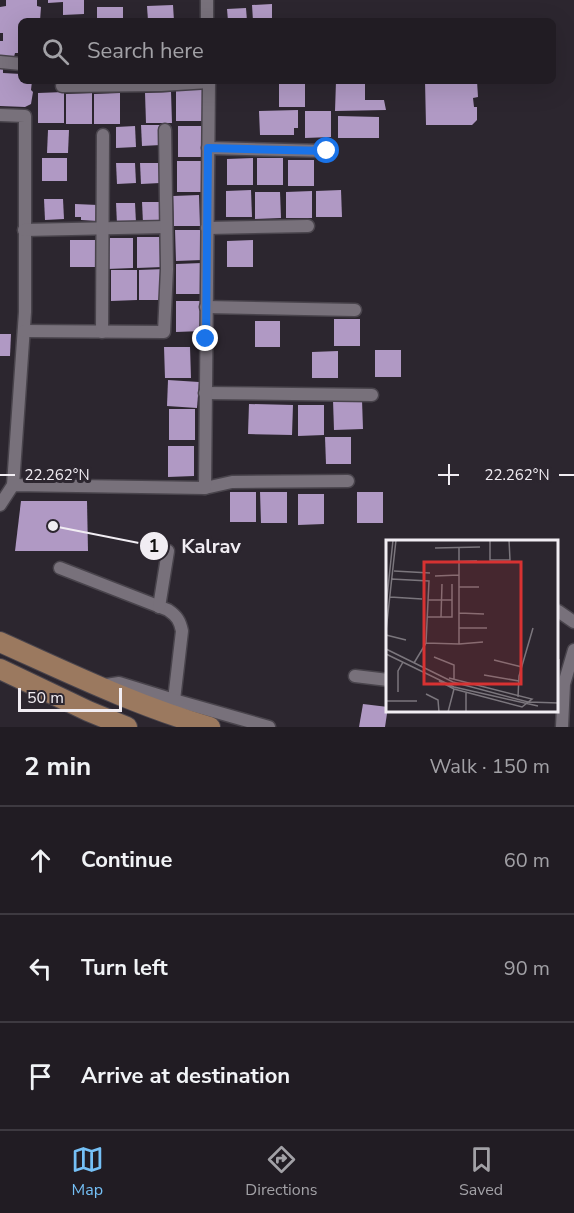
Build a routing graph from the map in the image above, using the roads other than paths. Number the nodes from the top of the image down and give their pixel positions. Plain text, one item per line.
1 (207, 0) edge
2 (207, 18) edge
3 (0, 62) edge
4 (18, 64) edge
5 (173, 84) edge
6 (208, 84) edge
7 (62, 86) dead end
8 (0, 115) edge
9 (165, 130) dead end
10 (103, 135) dead end
11 (208, 148) junction
12 (327, 151) dead end
13 (308, 226) dead end
14 (166, 227) junction
15 (103, 228) junction
16 (207, 228) junction
17 (24, 230) junction
18 (206, 307) junction
19 (355, 310) dead end
20 (24, 331) junction
21 (102, 332) junction
22 (205, 393) junction
23 (372, 394) dead end
24 (348, 481) dead end
25 (13, 485) junction
26 (205, 488) junction
27 (0, 505) edge
28 (168, 550) dead end
29 (60, 568) dead end
30 (159, 607) junction
31 (559, 612) edge
32 (574, 622) edge
33 (0, 642) edge
34 (574, 650) edge
35 (22, 651) junction
36 (5, 672) edge
37 (355, 676) dead end
38 (386, 680) edge
39 (100, 686) junction
40 (174, 700) junction
41 (560, 710) edge
42 (106, 722) edge
43 (210, 727) edge
44 (269, 727) edge
45 (562, 727) edge

1 - 2 street
3 - 4 street
5 - 7 street
6 - 11 street
8 - 17 street
9 - 14 street
10 - 15 street
11 - 12 street
11 - 16 street
13 - 16 street
14 - 15 street
14 - 21 street
15 - 17 street
15 - 21 street
16 - 18 street
17 - 20 street
18 - 19 street
18 - 22 street
20 - 21 street
20 - 25 street
22 - 23 street
22 - 26 street
24 - 26 street
25 - 26 street
25 - 27 street
28 - 30 street
29 - 30 street
30 - 40 street
31 - 32 street
33 - 35 main road
34 - 41 street
35 - 36 main road
35 - 39 main road
36 - 42 main road
37 - 38 street
39 - 40 street
39 - 43 main road
40 - 44 street
41 - 45 street

